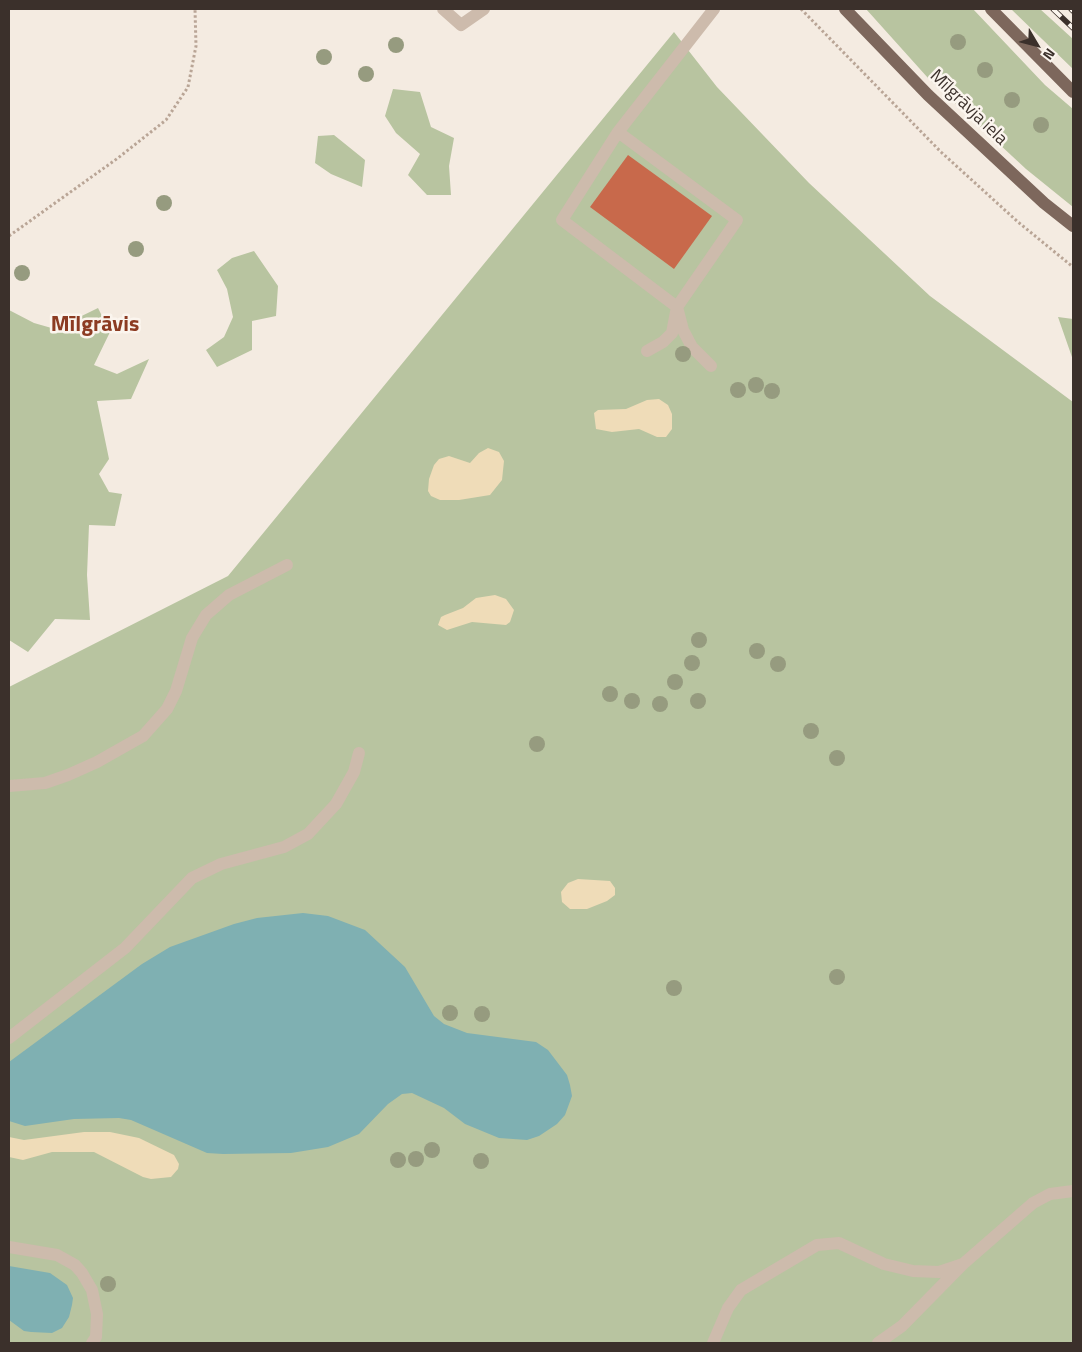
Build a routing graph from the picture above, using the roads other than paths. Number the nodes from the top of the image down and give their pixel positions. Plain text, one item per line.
1 (443, 9) edge
2 (484, 9) edge
3 (714, 9) edge
4 (846, 9) edge
5 (991, 9) edge
6 (1073, 92) edge
7 (618, 132) junction
8 (1073, 226) edge
9 (676, 307) junction
10 (647, 351) dead end
11 (712, 366) dead end
12 (287, 565) dead end
13 (359, 753) dead end
14 (9, 786) edge
15 (9, 1038) edge
16 (1073, 1191) edge
17 (9, 1247) edge
18 (963, 1264) junction
19 (96, 1339) edge
20 (713, 1343) edge
21 (878, 1343) edge

1 - 2 lane
3 - 7 lane
4 - 8 main road, Mīlgrāvja iela
5 - 6 main road
7 - 9 lane
7 - 9 lane
9 - 10 lane
9 - 11 lane
12 - 14 lane
13 - 15 lane
16 - 18 lane
17 - 19 lane
18 - 20 lane
18 - 21 lane

